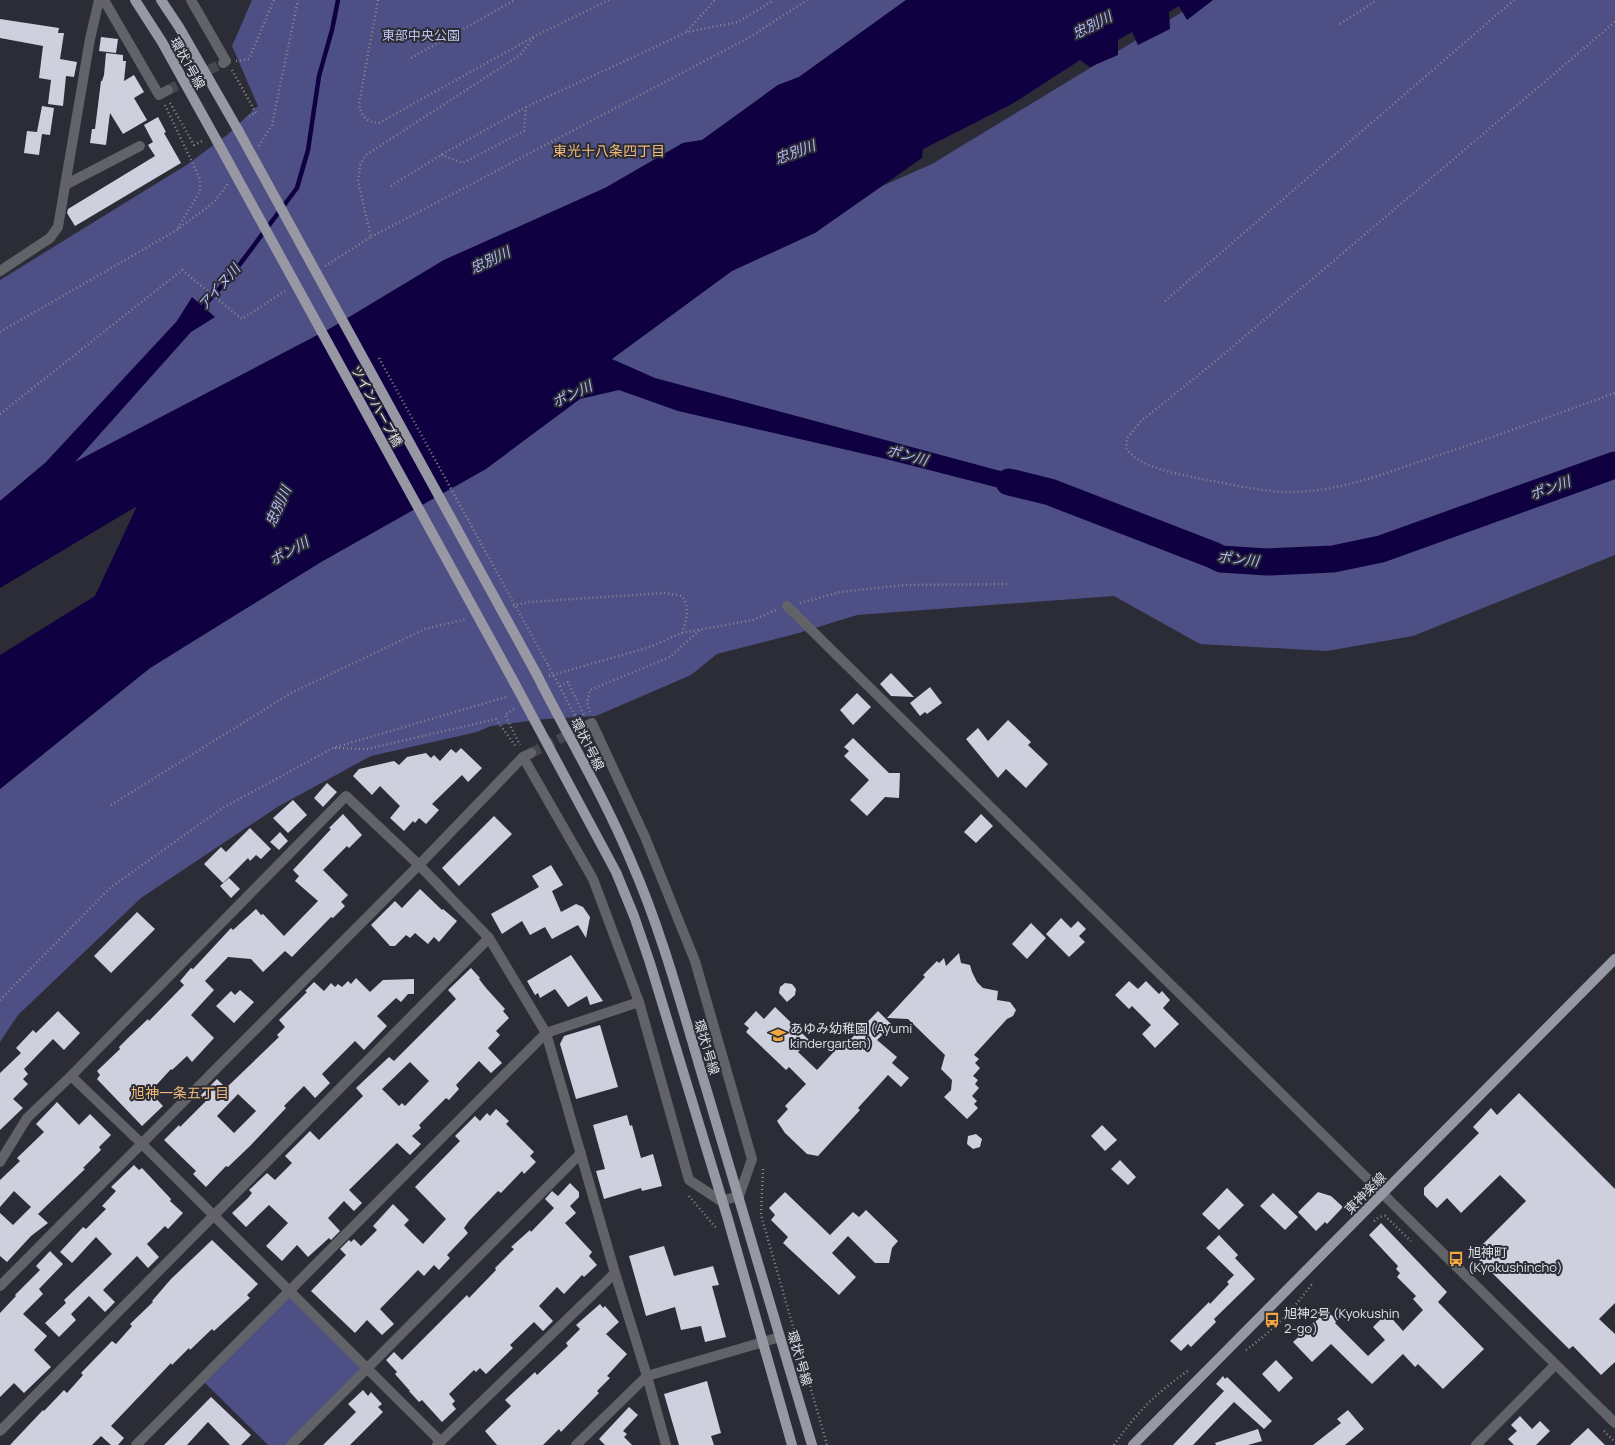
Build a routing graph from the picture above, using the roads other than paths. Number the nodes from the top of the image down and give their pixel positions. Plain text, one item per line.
1 (99, 0) edge
2 (104, 0) edge
3 (135, 0) edge
4 (161, 0) edge
5 (191, 0) edge
6 (226, 64) road end
7 (164, 92) road end
8 (238, 130) joint
9 (217, 141) joint
10 (140, 146) dead end
11 (65, 185) junction
12 (0, 271) edge
13 (787, 606) dead end
14 (536, 673) joint
15 (589, 724) road end
16 (419, 865) junction
17 (489, 938) junction
18 (1615, 959) edge
19 (639, 1002) junction
20 (546, 1033) junction
21 (71, 1076) junction
22 (141, 1143) junction
23 (581, 1153) junction
24 (0, 1162) edge
25 (1382, 1194) junction
26 (739, 1196) junction
27 (722, 1201) junction
28 (213, 1216) junction
29 (615, 1273) junction
30 (0, 1286) edge
31 (289, 1291) junction
32 (780, 1338) junction
33 (762, 1343) junction
34 (1555, 1364) junction
35 (367, 1367) junction
36 (647, 1376) junction
37 (1615, 1424) edge
38 (1, 1429) edge
39 (438, 1443) edge
40 (136, 1445) edge
41 (291, 1445) edge
42 (576, 1445) edge
43 (666, 1445) edge
44 (792, 1445) edge
45 (812, 1445) edge
46 (1133, 1445) edge
47 (1476, 1445) edge

1 - 11 street
2 - 7 street
3 - 9 main road, 環状1号線
4 - 8 main road, 環状1号線
5 - 6 street
8 - 14 main road, ツインハープ橋, bridge
9 - 27 main road, ツインハープ橋, bridge
10 - 11 street
11 - 12 street
13 - 25 street
14 - 26 main road, 環状1号線
15 - 26 street
16 - 17 street
16 - 19 street
16 - 21 street
16 - 22 street
17 - 20 street
17 - 28 street
18 - 25 main road, 東神楽線
19 - 20 street
19 - 27 street
20 - 23 street
20 - 31 street
21 - 22 street
21 - 24 street
22 - 28 street
22 - 30 street
23 - 29 street
23 - 35 street
25 - 34 street
25 - 46 main road, 東神楽線
26 - 27 street
26 - 32 main road, 環状1号線
27 - 33 main road
28 - 31 street
28 - 38 street
29 - 36 street
29 - 39 street
31 - 35 street
31 - 40 street
32 - 33 street
32 - 45 main road, 環状1号線
33 - 36 street
33 - 44 main road
34 - 37 street
34 - 47 street
35 - 39 street
35 - 41 street
36 - 42 street
36 - 43 street

